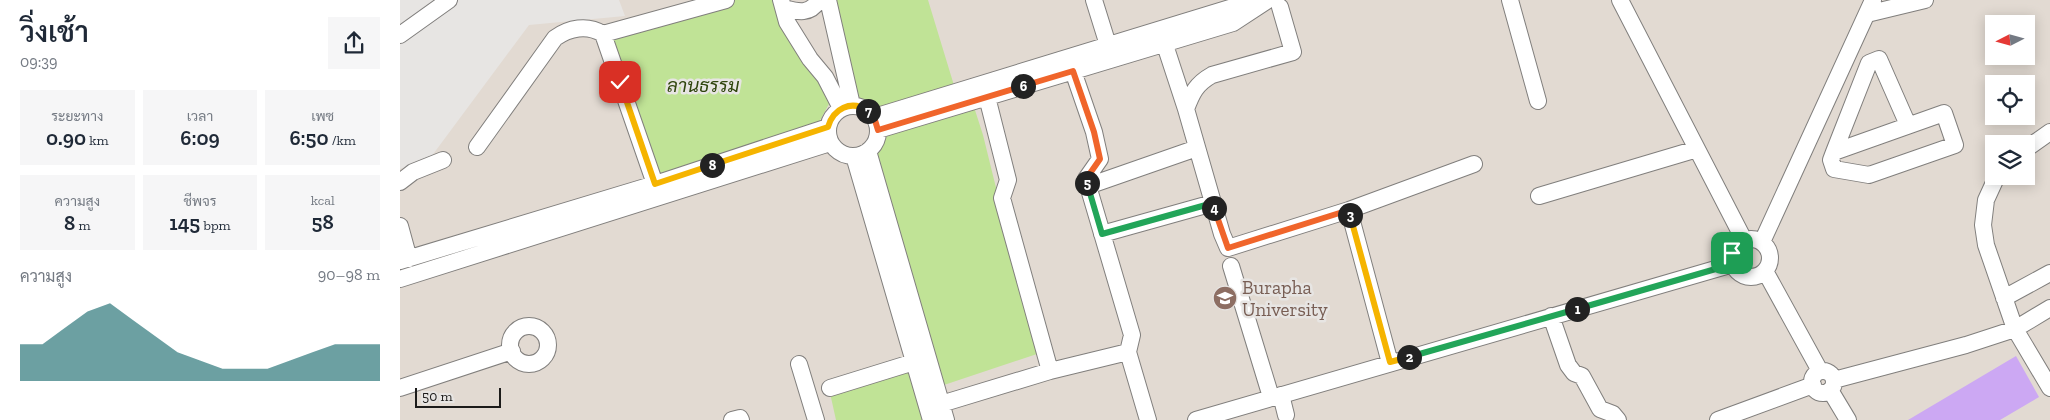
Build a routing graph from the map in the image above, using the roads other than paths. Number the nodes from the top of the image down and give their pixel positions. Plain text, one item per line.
1 (449, 0) edge
2 (726, 0) edge
3 (819, 0) edge
4 (828, 0) edge
5 (1094, 0) edge
6 (1246, 0) edge
7 (1510, 0) edge
8 (1620, 0) edge
9 (1925, 0) edge
10 (1277, 2) edge
11 (782, 4) edge
12 (678, 7) edge
13 (1870, 7) edge
14 (603, 34) junction
15 (400, 35) edge
16 (1165, 45) junction
17 (1108, 46) junction
18 (1073, 71) junction
19 (1836, 81) junction
20 (1858, 91) junction
21 (987, 97) junction
22 (1538, 101) dead end
23 (846, 107) junction
24 (1186, 109) junction
25 (876, 124) junction
26 (1908, 125) junction
27 (828, 127) junction
28 (2050, 132) edge
29 (830, 143) junction
30 (2035, 143) edge
31 (477, 147) dead end
32 (1197, 148) junction
33 (1697, 149) junction
34 (1834, 152) junction
35 (861, 153) junction
36 (443, 160) dead end
37 (1474, 164) dead end
38 (400, 182) edge
39 (655, 184) junction
40 (1993, 185) edge
41 (1088, 186) junction
42 (1539, 196) dead end
43 (1213, 203) junction
44 (1349, 210) junction
45 (400, 226) edge
46 (1102, 234) junction
47 (1744, 240) junction
48 (1762, 242) junction
49 (405, 260) edge
50 (1733, 264) junction
51 (1231, 266) dead end
52 (1765, 271) junction
53 (2050, 273) edge
54 (400, 280) edge
55 (2004, 298) junction
56 (2050, 308) edge
57 (1551, 316) junction
58 (2015, 329) junction
59 (512, 351) dead end
60 (1128, 352) junction
61 (914, 362) junction
62 (1390, 362) junction
63 (799, 364) dead end
64 (1050, 371) junction
65 (1824, 382) junction
66 (400, 388) edge
67 (830, 388) dead end
68 (2050, 388) edge
69 (1276, 396) junction
70 (941, 404) junction
71 (1286, 415) dead end
72 (732, 420) edge
73 (741, 420) edge
74 (816, 420) edge
75 (931, 420) edge
76 (946, 420) edge
77 (1148, 420) edge
78 (1196, 420) edge
79 (1618, 420) edge
80 (1718, 420) edge
81 (1848, 420) edge

1 - 15 street
2 - 12 street
3 - 11 street
4 - 23 street
5 - 17 street
6 - 17 street
7 - 22 street
8 - 33 street
9 - 13 street
10 - 16 street
10 - 24 street
11 - 23 street
12 - 14 street
13 - 19 street
14 - 31 street
14 - 39 street
16 - 18 street
16 - 24 street
17 - 25 street
18 - 21 street
18 - 41 street
19 - 20 street
19 - 48 street
20 - 26 street
20 - 34 street
21 - 25 street
21 - 64 street
23 - 25 street
23 - 27 street
24 - 32 street
25 - 35 street
26 - 34 street
26 - 34 street
27 - 29 street
27 - 39 street
28 - 30 street
29 - 35 street
29 - 54 street
32 - 41 street
32 - 43 street
33 - 42 street
33 - 47 street
35 - 61 street
35 - 70 street
36 - 38 street
37 - 44 street
39 - 49 street
40 - 55 street
41 - 46 street
43 - 44 street
43 - 46 street
44 - 62 street
45 - 49 street
46 - 60 street
47 - 48 street
47 - 50 street
48 - 52 street
50 - 52 street
50 - 57 street
51 - 69 street
52 - 65 street
53 - 55 street
55 - 58 street
56 - 58 street
57 - 62 street
57 - 79 street
58 - 65 street
58 - 68 street
59 - 66 street
60 - 64 street
60 - 77 street
61 - 67 street
61 - 75 street
62 - 69 street
63 - 74 street
64 - 70 street
65 - 80 street
65 - 81 street
69 - 71 street
69 - 78 street
70 - 76 street
72 - 73 street

